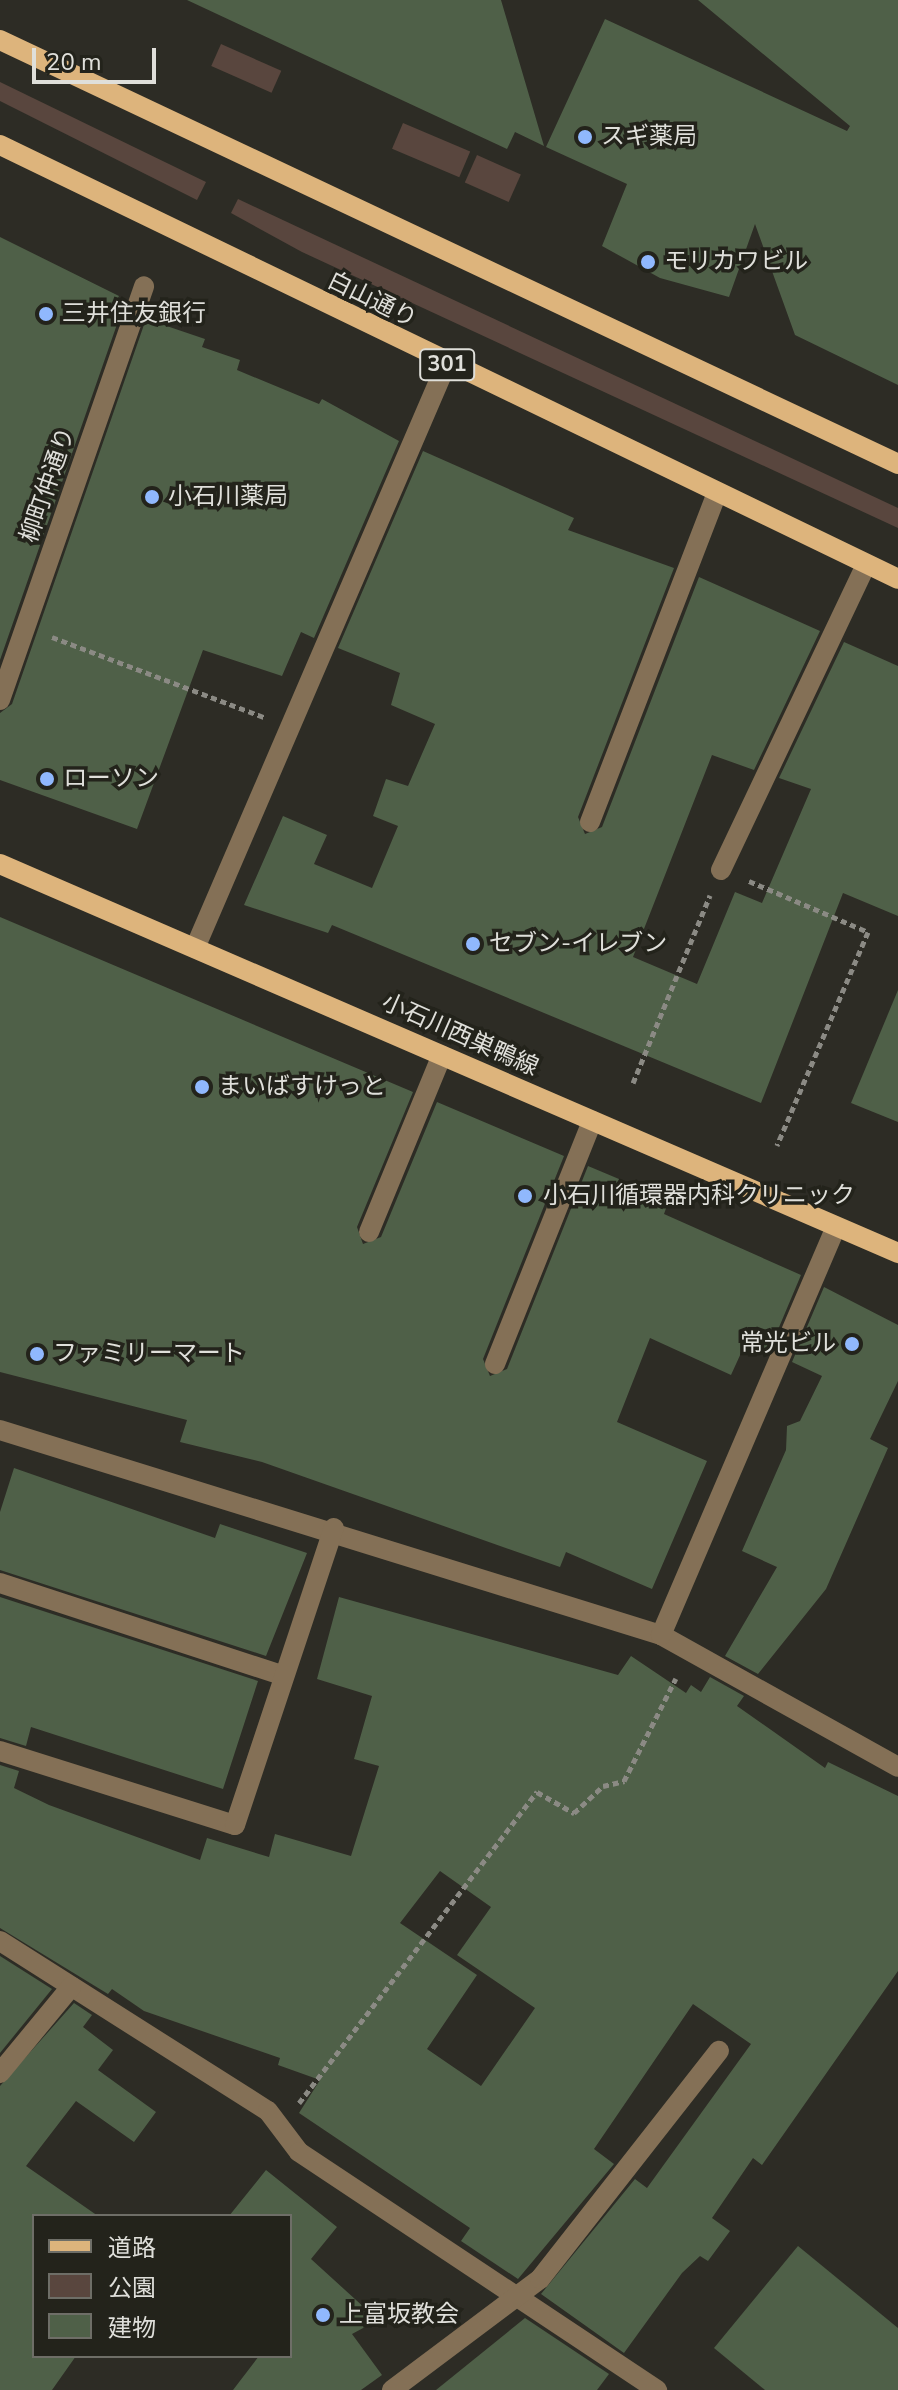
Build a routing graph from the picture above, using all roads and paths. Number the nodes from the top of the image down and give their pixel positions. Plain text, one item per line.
1 (0, 40) edge
2 (0, 145) edge
3 (144, 286) dead end
4 (446, 365) junction
5 (898, 464) edge
6 (717, 493) junction
7 (866, 565) junction
8 (898, 579) edge
9 (26, 627) junction
10 (0, 700) edge
11 (288, 725) junction
12 (590, 822) dead end
13 (0, 864) edge
14 (721, 870) junction
15 (195, 948) junction
16 (442, 1055) junction
17 (633, 1083) dead end
18 (592, 1121) junction
19 (777, 1145) dead end
20 (836, 1227) junction
21 (369, 1232) dead end
22 (898, 1253) edge
23 (495, 1364) dead end
24 (0, 1430) edge
25 (334, 1528) junction
26 (0, 1583) edge
27 (661, 1635) junction
28 (691, 1652) junction
29 (282, 1675) junction
30 (0, 1751) edge
31 (898, 1767) edge
32 (0, 1941) edge
33 (71, 1987) junction
34 (719, 2051) dead end
35 (0, 2073) edge
36 (310, 2091) dead end
37 (517, 2299) junction
38 (392, 2390) edge
39 (657, 2390) edge

1 - 5 main road
2 - 4 main road, 白山通り / 301
3 - 9 street, 柳町仲通り
4 - 6 main road, 白山通り / 301
4 - 11 street
6 - 7 main road, 白山通り / 301
6 - 12 street
7 - 8 main road, 白山通り / 301
7 - 14 street
9 - 10 street, 柳町仲通り
9 - 11 path
11 - 15 street
13 - 15 main road, 小石川西巣鴨線
14 - 17 path
14 - 19 path
15 - 16 main road, 小石川西巣鴨線
16 - 18 main road, 小石川西巣鴨線
16 - 21 street
18 - 20 main road, 小石川西巣鴨線
18 - 23 street
20 - 22 main road, 小石川西巣鴨線
20 - 27 street
24 - 25 street
25 - 27 street
25 - 29 street
26 - 29 street
27 - 28 street
28 - 31 street
28 - 36 path
29 - 30 street
32 - 33 street
33 - 35 street
33 - 37 street
34 - 37 street
37 - 38 street
37 - 39 street

